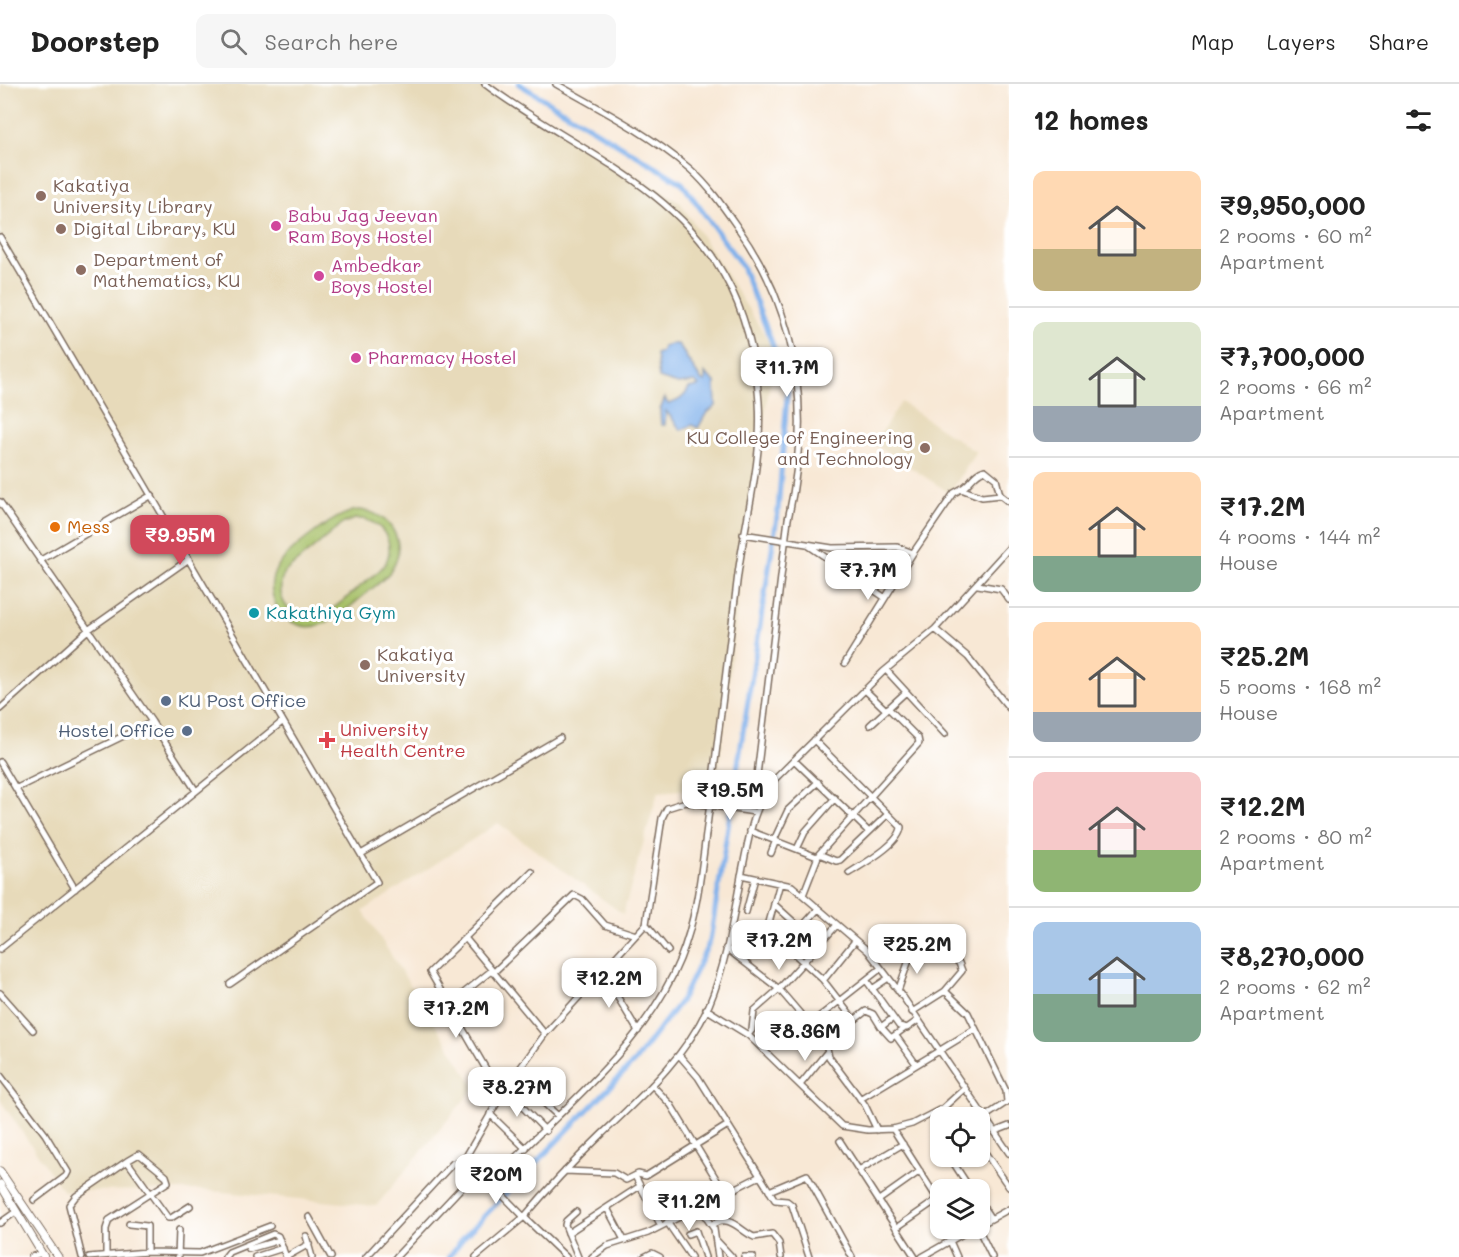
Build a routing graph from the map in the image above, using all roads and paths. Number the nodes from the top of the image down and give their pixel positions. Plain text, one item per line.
1 (485, 84) edge
2 (558, 85) edge
3 (0, 237) edge
4 (961, 489) junction
5 (152, 495) junction
6 (1000, 495) junction
7 (0, 502) edge
8 (1009, 502) edge
9 (743, 534) junction
10 (785, 540) junction
11 (808, 545) junction
12 (1009, 548) edge
13 (913, 554) junction
14 (189, 559) junction
15 (41, 560) junction
16 (978, 585) junction
17 (884, 597) junction
18 (1009, 600) edge
19 (935, 629) junction
20 (88, 630) junction
21 (845, 663) dead end
22 (886, 670) junction
23 (865, 690) junction
24 (906, 692) junction
25 (1009, 708) edge
26 (0, 709) edge
27 (887, 709) junction
28 (152, 722) junction
29 (282, 722) junction
30 (870, 725) dead end
31 (945, 734) dead end
32 (560, 738) dead end
33 (814, 740) junction
34 (794, 759) junction
35 (0, 762) edge
36 (818, 782) junction
37 (17, 788) junction
38 (196, 791) junction
39 (761, 797) junction
40 (835, 798) junction
41 (871, 798) junction
42 (712, 807) junction
43 (751, 812) junction
44 (888, 814) junction
45 (853, 817) junction
46 (750, 831) junction
47 (869, 832) junction
48 (775, 840) junction
49 (797, 849) junction
50 (771, 853) dead end
51 (361, 854) junction
52 (818, 855) junction
53 (532, 872) dead end
54 (849, 873) dead end
55 (741, 875) junction
56 (755, 878) junction
57 (780, 883) junction
58 (75, 889) junction
59 (803, 895) junction
60 (774, 904) junction
61 (818, 909) junction
62 (746, 912) dead end
63 (646, 924) junction
64 (836, 926) junction
65 (801, 928) junction
66 (636, 935) junction
67 (891, 938) dead end
68 (466, 939) junction
69 (855, 940) junction
70 (819, 945) junction
71 (726, 948) junction
72 (918, 948) dead end
73 (942, 948) dead end
74 (0, 949) edge
75 (668, 951) dead end
76 (874, 958) junction
77 (804, 962) junction
78 (880, 969) junction
79 (602, 971) junction
80 (492, 972) junction
81 (887, 979) junction
82 (824, 980) junction
83 (866, 980) junction
84 (230, 984) dead end
85 (779, 989) junction
86 (872, 989) junction
87 (898, 991) junction
88 (945, 991) junction
89 (0, 993) edge
90 (839, 1000) junction
91 (450, 1005) junction
92 (706, 1009) junction
93 (912, 1012) junction
94 (893, 1018) junction
95 (854, 1020) junction
96 (917, 1021) junction
97 (810, 1023) junction
98 (881, 1027) junction
99 (904, 1028) junction
100 (975, 1029) junction
101 (33, 1030) dead end
102 (638, 1031) junction
103 (545, 1034) junction
104 (748, 1035) junction
105 (896, 1036) junction
106 (825, 1039) junction
107 (938, 1050) junction
108 (827, 1052) junction
109 (679, 1055) junction
110 (916, 1064) junction
111 (0, 1075) edge
112 (515, 1076) junction
113 (652, 1085) junction
114 (800, 1085) junction
115 (965, 1088) junction
116 (505, 1089) junction
117 (1008, 1090) edge
118 (501, 1095) junction
119 (860, 1100) junction
120 (979, 1107) edge
121 (990, 1113) edge
122 (490, 1114) junction
123 (558, 1116) junction
124 (990, 1122) edge
125 (728, 1125) junction
126 (1009, 1126) edge
127 (877, 1130) junction
128 (893, 1130) junction
129 (546, 1131) junction
130 (996, 1131) junction
131 (840, 1141) dead end
132 (1002, 1142) junction
133 (1009, 1142) edge
134 (697, 1143) junction
135 (903, 1144) junction
136 (526, 1149) junction
137 (1009, 1153) edge
138 (464, 1160) junction
139 (990, 1160) edge
140 (127, 1161) junction
141 (478, 1170) junction
142 (859, 1170) junction
143 (0, 1171) edge
144 (565, 1171) junction
145 (920, 1171) junction
146 (635, 1176) junction
147 (760, 1176) junction
148 (0, 1184) edge
149 (492, 1184) junction
150 (640, 1186) junction
151 (930, 1187) edge
152 (1009, 1187) edge
153 (769, 1191) junction
154 (149, 1192) junction
155 (726, 1195) junction
156 (34, 1200) dead end
157 (879, 1200) junction
158 (190, 1206) dead end
159 (698, 1206) junction
160 (930, 1207) edge
161 (607, 1208) junction
162 (1009, 1209) edge
163 (17, 1211) junction
164 (576, 1212) dead end
165 (309, 1217) dead end
166 (524, 1217) junction
167 (991, 1219) edge
168 (667, 1222) junction
169 (0, 1223) edge
170 (129, 1224) dead end
171 (712, 1225) junction
172 (270, 1226) dead end
173 (661, 1226) junction
174 (896, 1228) junction
175 (179, 1230) dead end
176 (568, 1233) junction
177 (688, 1234) dead end
178 (306, 1236) dead end
179 (984, 1239) edge
180 (259, 1240) junction
181 (280, 1240) junction
182 (624, 1240) junction
183 (716, 1240) junction
184 (950, 1241) joint
185 (309, 1244) junction
186 (247, 1245) junction
187 (261, 1247) junction
188 (283, 1248) junction
189 (147, 1252) junction
190 (106, 1254) junction
191 (43, 1255) edge
192 (178, 1255) edge
193 (224, 1256) edge
194 (478, 1256) edge
195 (31, 1257) edge
196 (58, 1257) edge
197 (82, 1257) edge
198 (89, 1257) edge
199 (255, 1257) edge
200 (312, 1257) edge
201 (331, 1257) edge
202 (366, 1257) edge
203 (396, 1257) edge
204 (566, 1257) edge
205 (578, 1257) edge
206 (592, 1257) edge
207 (644, 1257) edge
208 (660, 1257) edge
209 (691, 1257) edge
210 (705, 1257) edge
211 (718, 1257) edge
212 (732, 1257) edge
213 (744, 1257) edge
214 (753, 1257) edge
215 (781, 1257) edge
216 (809, 1257) edge
217 (852, 1257) edge
218 (915, 1257) edge
219 (922, 1257) edge
220 (957, 1257) edge
221 (992, 1257) edge

1 - 9 street
2 - 10 street
3 - 5 street
4 - 6 street
4 - 6 street
4 - 13 street
5 - 14 street
5 - 15 street
6 - 8 street
7 - 15 street
9 - 10 street
9 - 42 street
10 - 11 street
10 - 39 street
11 - 13 street
11 - 17 street
12 - 16 street
13 - 17 street
14 - 20 street
14 - 29 street
15 - 20 street
16 - 18 street
16 - 19 street
17 - 21 street
19 - 22 street
19 - 25 street
20 - 26 street
20 - 28 street
22 - 23 street
22 - 24 street
23 - 27 street
23 - 33 street
24 - 27 street
24 - 31 street
27 - 30 street
27 - 41 street
28 - 37 street
28 - 38 street
29 - 38 street
29 - 51 street
32 - 51 street
33 - 34 street
33 - 41 street
34 - 36 street
34 - 39 street
35 - 37 street
36 - 40 street
36 - 48 street
37 - 58 street
38 - 58 street
39 - 43 street
40 - 45 street
40 - 49 street
41 - 44 street
41 - 45 street
42 - 43 street
42 - 63 street
42 - 102 street
43 - 46 street
44 - 47 street
44 - 54 street
45 - 47 street
45 - 52 street
46 - 48 street
46 - 55 street
47 - 52 street
48 - 49 street
48 - 50 street
49 - 52 street
51 - 84 street
52 - 59 street
53 - 68 street
55 - 56 street
55 - 71 street
56 - 57 street
56 - 62 street
57 - 59 street
57 - 60 street
58 - 74 street
59 - 61 street
60 - 65 street
60 - 77 street
61 - 64 street
61 - 65 street
63 - 66 street
63 - 75 street
64 - 69 street
64 - 70 street
65 - 70 street
66 - 79 street
66 - 80 street
67 - 76 street
68 - 80 street
68 - 91 street
69 - 76 street
69 - 82 street
70 - 77 street
71 - 85 street
71 - 92 street
72 - 87 street
73 - 88 street
76 - 78 street
77 - 82 street
77 - 85 street
78 - 81 street
78 - 83 street
79 - 102 street
79 - 103 street
80 - 91 street
80 - 103 street
81 - 86 street
81 - 87 street
82 - 90 street
83 - 86 street
83 - 90 street
85 - 97 street
85 - 104 street
86 - 94 street
87 - 93 street
88 - 93 street
88 - 100 street
89 - 101 street
90 - 95 street
90 - 97 street
91 - 118 street
92 - 104 street
92 - 109 street
93 - 96 street
94 - 98 street
94 - 99 street
95 - 98 street
95 - 106 street
96 - 99 street
96 - 107 street
97 - 106 street
98 - 105 street
99 - 105 street
100 - 107 street
100 - 117 street
102 - 123 street
103 - 112 street
104 - 114 street
105 - 110 street
106 - 108 street
107 - 110 street
107 - 115 street
108 - 114 street
108 - 119 street
109 - 113 street
109 - 125 street
110 - 119 street
111 - 156 street
112 - 116 street
112 - 123 street
113 - 134 street
113 - 144 street
114 - 127 street
115 - 120 street
115 - 128 street
116 - 118 street
116 - 129 street
117 - 121 street
118 - 122 street
119 - 127 street
122 - 136 street
122 - 138 street
123 - 129 street
124 - 130 street
125 - 134 street
125 - 147 street
126 - 130 street
127 - 128 street
128 - 135 street
129 - 136 street
130 - 132 street
131 - 142 street
132 - 133 street
132 - 137 street
134 - 146 street
134 - 155 street
135 - 142 street
135 - 145 street
136 - 149 street
138 - 141 street
138 - 202 street
139 - 152 street
140 - 154 street
140 - 154 street
140 - 197 street
141 - 149 street
141 - 203 street
142 - 157 street
143 - 196 main road
144 - 146 street
144 - 166 street
145 - 151 street
145 - 157 street
146 - 150 street
147 - 153 street
147 - 155 street
148 - 163 main road
149 - 166 street
150 - 161 street
150 - 173 street
153 - 216 street
153 - 217 street
154 - 158 street
154 - 190 street
155 - 159 street
157 - 174 street
159 - 168 street
159 - 171 street
160 - 174 street
161 - 176 street
161 - 182 street
162 - 167 street
163 - 169 street
163 - 191 main road
164 - 176 street
165 - 201 street
166 - 194 street
166 - 204 street
168 - 173 street
168 - 209 street
170 - 189 street
171 - 183 street
171 - 215 street
172 - 192 street
173 - 182 street
174 - 218 street
175 - 192 street
176 - 205 street
177 - 210 street
178 - 185 street
179 - 221 street
180 - 181 street
180 - 186 street
180 - 187 street
181 - 187 street
181 - 188 street
182 - 206 street
183 - 211 street
183 - 212 street
184 - 219 street
184 - 220 street
185 - 188 street
185 - 200 street
186 - 187 street
186 - 193 street
188 - 199 street
189 - 190 street
189 - 192 street
190 - 198 street
191 - 195 street
207 - 208 street
213 - 214 street

